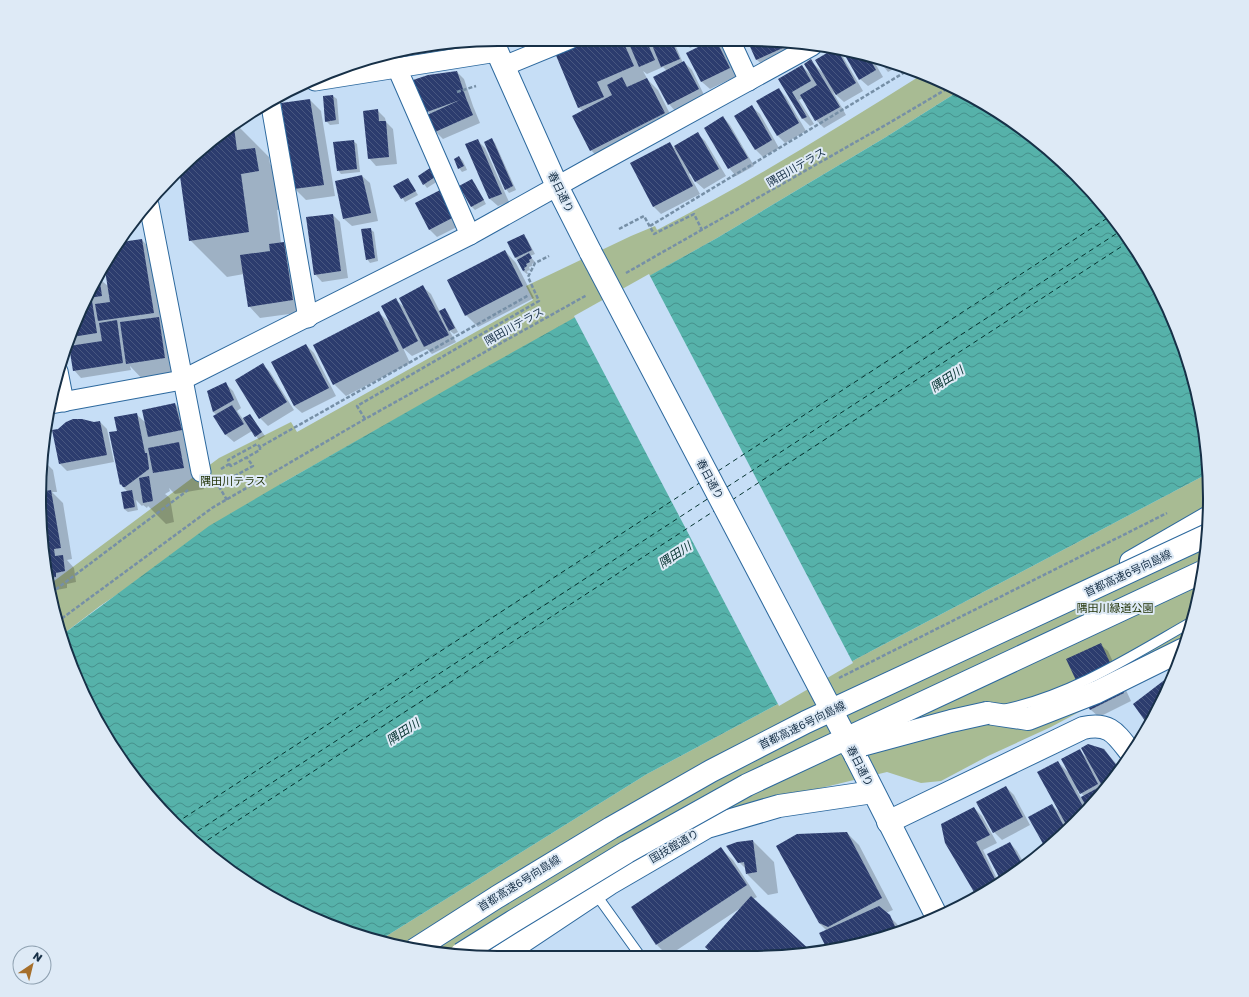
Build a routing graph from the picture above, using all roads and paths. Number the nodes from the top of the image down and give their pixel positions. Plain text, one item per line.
1 (534, 46) edge
2 (733, 46) edge
3 (806, 50) edge
4 (498, 53) edge
5 (397, 68) junction
6 (904, 73) edge
7 (328, 79) edge
8 (749, 81) junction
9 (476, 86) dead end
10 (945, 90) edge
11 (457, 92) dead end
12 (271, 107) edge
13 (557, 186) junction
14 (150, 210) edge
15 (650, 226) junction
16 (619, 229) dead end
17 (702, 230) junction
18 (470, 235) junction
19 (549, 256) dead end
20 (619, 276) dead end
21 (592, 292) dead end
22 (529, 295) dead end
23 (308, 318) junction
24 (182, 380) junction
25 (58, 403) edge
26 (365, 419) junction
27 (260, 447) junction
28 (247, 458) junction
29 (229, 464) junction
30 (209, 472) joint
31 (191, 488) dead end
32 (227, 500) junction
33 (1202, 521) edge
34 (1201, 538) edge
35 (1196, 575) edge
36 (56, 590) edge
37 (1039, 614) junction
38 (62, 618) edge
39 (1185, 624) edge
40 (1176, 653) edge
41 (987, 713) junction
42 (1128, 749) edge
43 (747, 785) junction
44 (873, 792) junction
45 (888, 822) junction
46 (595, 893) junction
47 (934, 912) edge
48 (423, 944) edge
49 (468, 950) edge
50 (508, 951) edge
51 (636, 951) edge

1 - 4 street
2 - 8 street
3 - 8 street
4 - 5 street
4 - 13 main road, 春日通り
5 - 7 street
5 - 18 street
6 - 15 path
8 - 13 street
9 - 11 path
10 - 17 path, 隅田川テラス
12 - 23 street
13 - 18 street
13 - 44 main road, 春日通り, bridge
14 - 24 street
15 - 16 path
15 - 17 path
17 - 20 path, 隅田川テラス
18 - 23 street
19 - 26 path
21 - 26 path, 隅田川テラス
22 - 27 path
23 - 24 street
24 - 25 street
24 - 30 street
26 - 32 path, 隅田川テラス
27 - 28 path
27 - 29 path
28 - 29 path
28 - 32 path
29 - 30 path
31 - 36 path
32 - 38 path, 隅田川テラス
33 - 37 main road, bridge
34 - 37 main road, 首都高速6号向島線, bridge
35 - 43 main road, bridge
37 - 48 main road, 首都高速6号向島線, bridge
39 - 41 lane
40 - 41 main road
41 - 43 main road, bridge
42 - 45 main road
43 - 49 main road, bridge
44 - 45 main road, 春日通り
44 - 46 main road, 国技館通り
45 - 47 main road, 春日通り
46 - 50 main road, 国技館通り
46 - 51 lane

